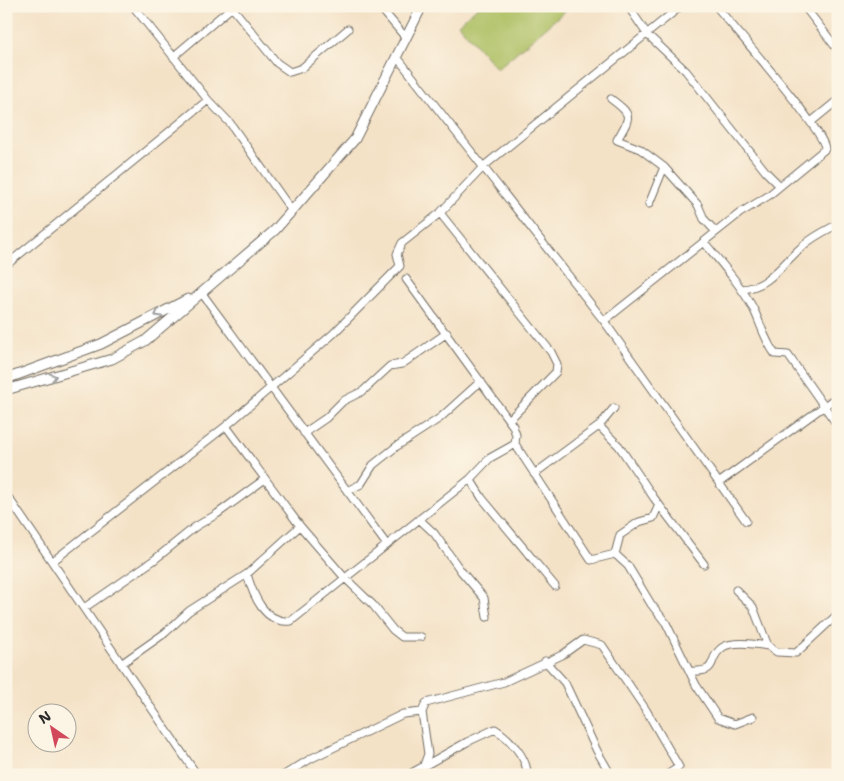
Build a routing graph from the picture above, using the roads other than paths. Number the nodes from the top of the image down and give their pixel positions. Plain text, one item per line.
1 (133, 6) edge
2 (379, 6) edge
3 (422, 6) edge
4 (628, 6) edge
5 (680, 6) edge
6 (716, 6) edge
7 (804, 6) edge
8 (232, 7) edge
9 (348, 29) dead end
10 (647, 34) junction
11 (406, 38) junction
12 (838, 50) edge
13 (173, 57) junction
14 (397, 57) junction
15 (611, 98) dead end
16 (208, 100) junction
17 (838, 100) edge
18 (811, 122) junction
19 (484, 166) junction
20 (664, 167) junction
21 (780, 186) junction
22 (649, 204) dead end
23 (292, 211) junction
24 (440, 213) junction
25 (838, 224) edge
26 (716, 232) junction
27 (704, 242) junction
28 (10, 262) dead end
29 (406, 279) dead end
30 (741, 289) junction
31 (201, 292) junction
32 (604, 321) junction
33 (447, 333) junction
34 (101, 344) junction
35 (112, 360) junction
36 (6, 379) edge
37 (481, 381) junction
38 (270, 386) junction
39 (6, 390) edge
40 (838, 396) edge
41 (824, 406) junction
42 (614, 408) dead end
43 (509, 420) junction
44 (226, 426) junction
45 (599, 426) junction
46 (838, 426) edge
47 (304, 433) junction
48 (515, 444) junction
49 (534, 474) junction
50 (265, 478) junction
51 (470, 479) junction
52 (720, 482) junction
53 (347, 490) junction
54 (6, 494) edge
55 (660, 505) junction
56 (418, 519) junction
57 (746, 521) dead end
58 (300, 526) junction
59 (387, 545) junction
60 (615, 554) junction
61 (53, 561) junction
62 (704, 564) dead end
63 (248, 574) junction
64 (344, 577) junction
65 (555, 586) dead end
66 (736, 590) dead end
67 (84, 608) junction
68 (838, 614) edge
69 (488, 617) dead end
70 (421, 637) dead end
71 (768, 646) junction
72 (545, 661) junction
73 (121, 664) junction
74 (689, 670) junction
75 (422, 712) junction
76 (754, 717) dead end
77 (424, 765) junction
78 (197, 775) edge
79 (284, 775) edge
80 (408, 775) edge
81 (527, 775) edge
82 (611, 775) edge
83 (667, 775) edge

1 - 13 street
2 - 11 street
3 - 11 street
4 - 10 street
5 - 10 street
6 - 18 street
7 - 12 street
8 - 9 street
8 - 13 street
10 - 19 street
10 - 21 street
11 - 14 street
13 - 16 street
14 - 19 street
14 - 23 street
15 - 20 street
16 - 23 street
16 - 28 street
17 - 18 street
18 - 21 street
19 - 24 street
19 - 32 street
20 - 22 street
20 - 26 street
21 - 26 street
23 - 31 street
24 - 38 street
24 - 43 street
25 - 30 street
26 - 27 street
27 - 30 street
27 - 32 street
29 - 33 street
30 - 41 street
31 -> 34 street
31 - 35 street
31 - 38 street
32 - 52 street
33 - 37 street
33 - 47 street
34 - 35 street
34 - 36 street
39 -> 35 street
37 - 43 street
37 - 53 street
38 - 44 street
38 - 47 street
40 - 41 street
41 - 46 street
41 - 52 street
42 - 45 street
43 - 48 street
44 - 50 street
44 - 61 street
45 - 49 street
45 - 55 street
47 - 53 street
48 - 49 street
48 - 51 street
49 - 60 street
50 - 58 street
50 - 67 street
51 - 56 street
51 - 65 street
52 - 57 street
53 - 59 street
54 - 61 street
55 - 60 street
55 - 62 street
56 - 59 street
56 - 69 street
58 - 63 street
58 - 64 street
59 - 64 street
60 - 74 street
61 - 67 street
63 - 64 street
63 - 73 street
64 - 70 street
66 - 71 street
67 - 73 street
68 - 71 street
71 - 74 street
72 - 75 street
72 - 82 street
72 - 83 street
73 - 78 street
74 - 76 street
75 - 77 street
75 - 79 street
77 - 80 street
77 - 81 street

